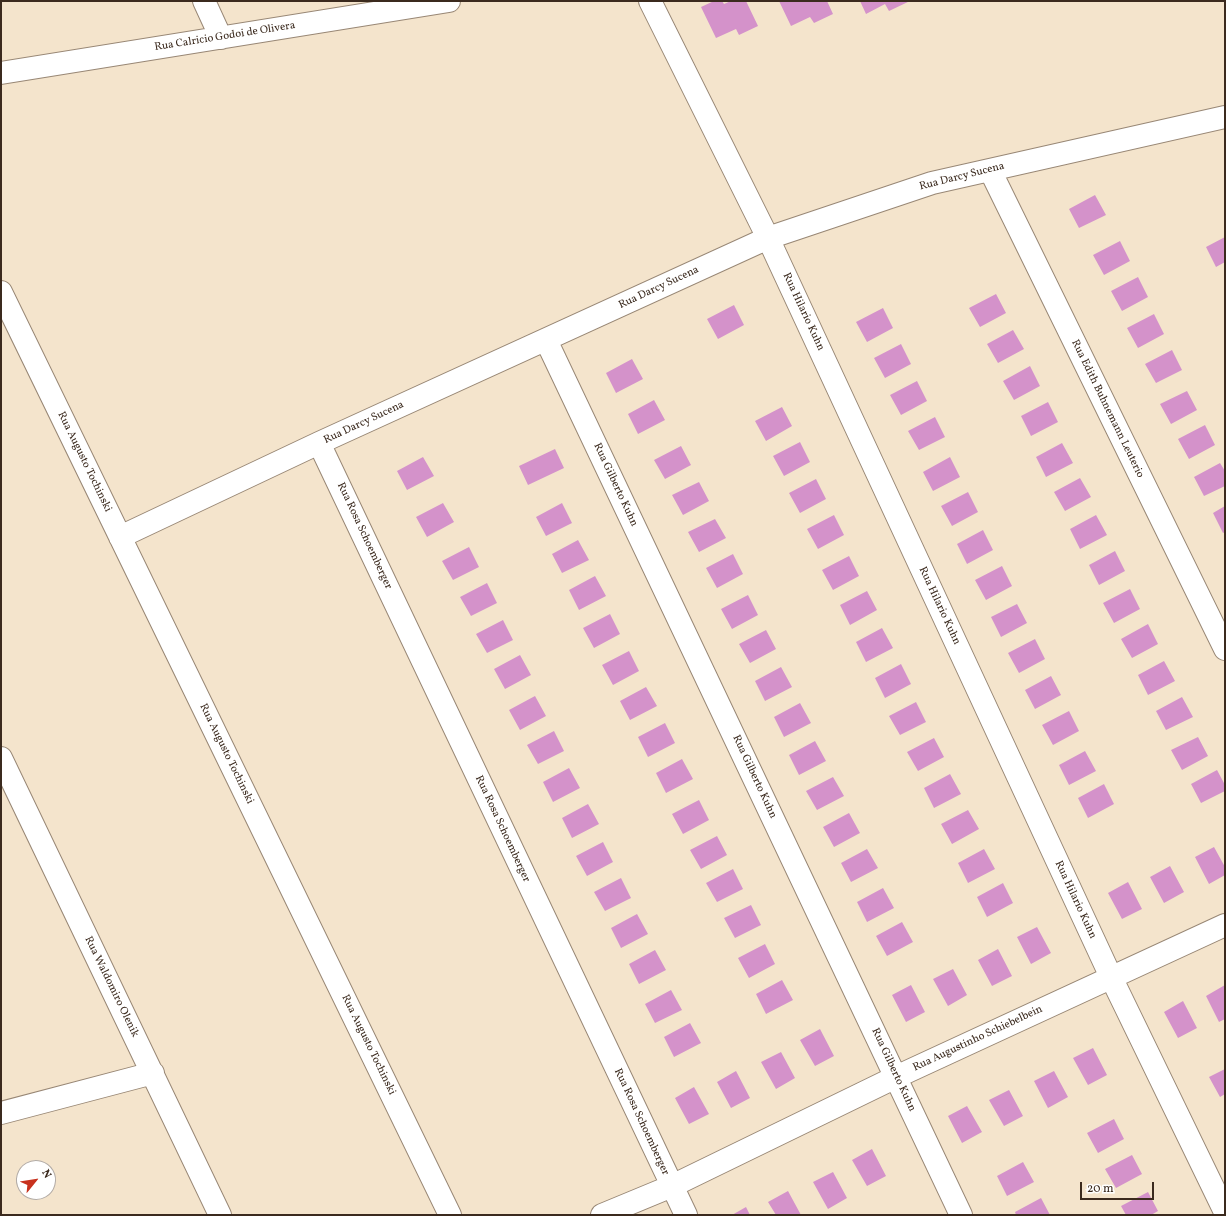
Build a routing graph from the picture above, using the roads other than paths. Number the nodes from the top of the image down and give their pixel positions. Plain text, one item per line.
1 (204, 1) edge
2 (650, 1) edge
3 (439, 2) edge
4 (221, 38) junction
5 (1, 73) edge
6 (1224, 121) edge
7 (990, 170) junction
8 (768, 238) junction
9 (1, 292) edge
10 (546, 340) junction
11 (319, 443) junction
12 (120, 537) junction
13 (1225, 649) edge
14 (1, 758) edge
15 (1225, 925) edge
16 (1111, 978) junction
17 (153, 1073) junction
18 (896, 1077) junction
19 (1, 1113) edge
20 (672, 1186) junction
21 (1225, 1212) edge
22 (220, 1215) edge
23 (450, 1215) edge
24 (602, 1215) edge
25 (686, 1215) edge
26 (961, 1215) edge

1 - 4 street
2 - 8 street, Rua Hilario Kuhn
3 - 4 street, Rua Calricio Godoi de Olivera
4 - 5 street, Rua Calricio Godoi de Olivera
6 - 7 street, Rua Darcy Sucena
7 - 8 street, Rua Darcy Sucena
7 - 13 street, Rua Edith Buhnemann Leuterio
8 - 10 street, Rua Darcy Sucena
8 - 16 street, Rua Hilario Kuhn
9 - 12 street, Rua Augusto Tochinski
10 - 11 street, Rua Darcy Sucena
10 - 18 street, Rua Gilberto Kuhn
11 - 12 street, Rua Darcy Sucena
11 - 20 street, Rua Rosa Schoemberger
12 - 23 street, Rua Augusto Tochinski
14 - 17 street, Rua Waldomiro Olenik
15 - 16 street, Rua Augustinho Schiebelbein
16 - 18 street, Rua Augustinho Schiebelbein
16 - 21 street, Rua Hilario Kuhn
17 - 19 street
17 - 22 street, Rua Waldomiro Olenik
18 - 20 street, Rua Augustinho Schiebelbein
18 - 26 street, Rua Gilberto Kuhn
20 - 24 street, Rua Augustinho Schiebelbein
20 - 25 street, Rua Rosa Schoemberger

